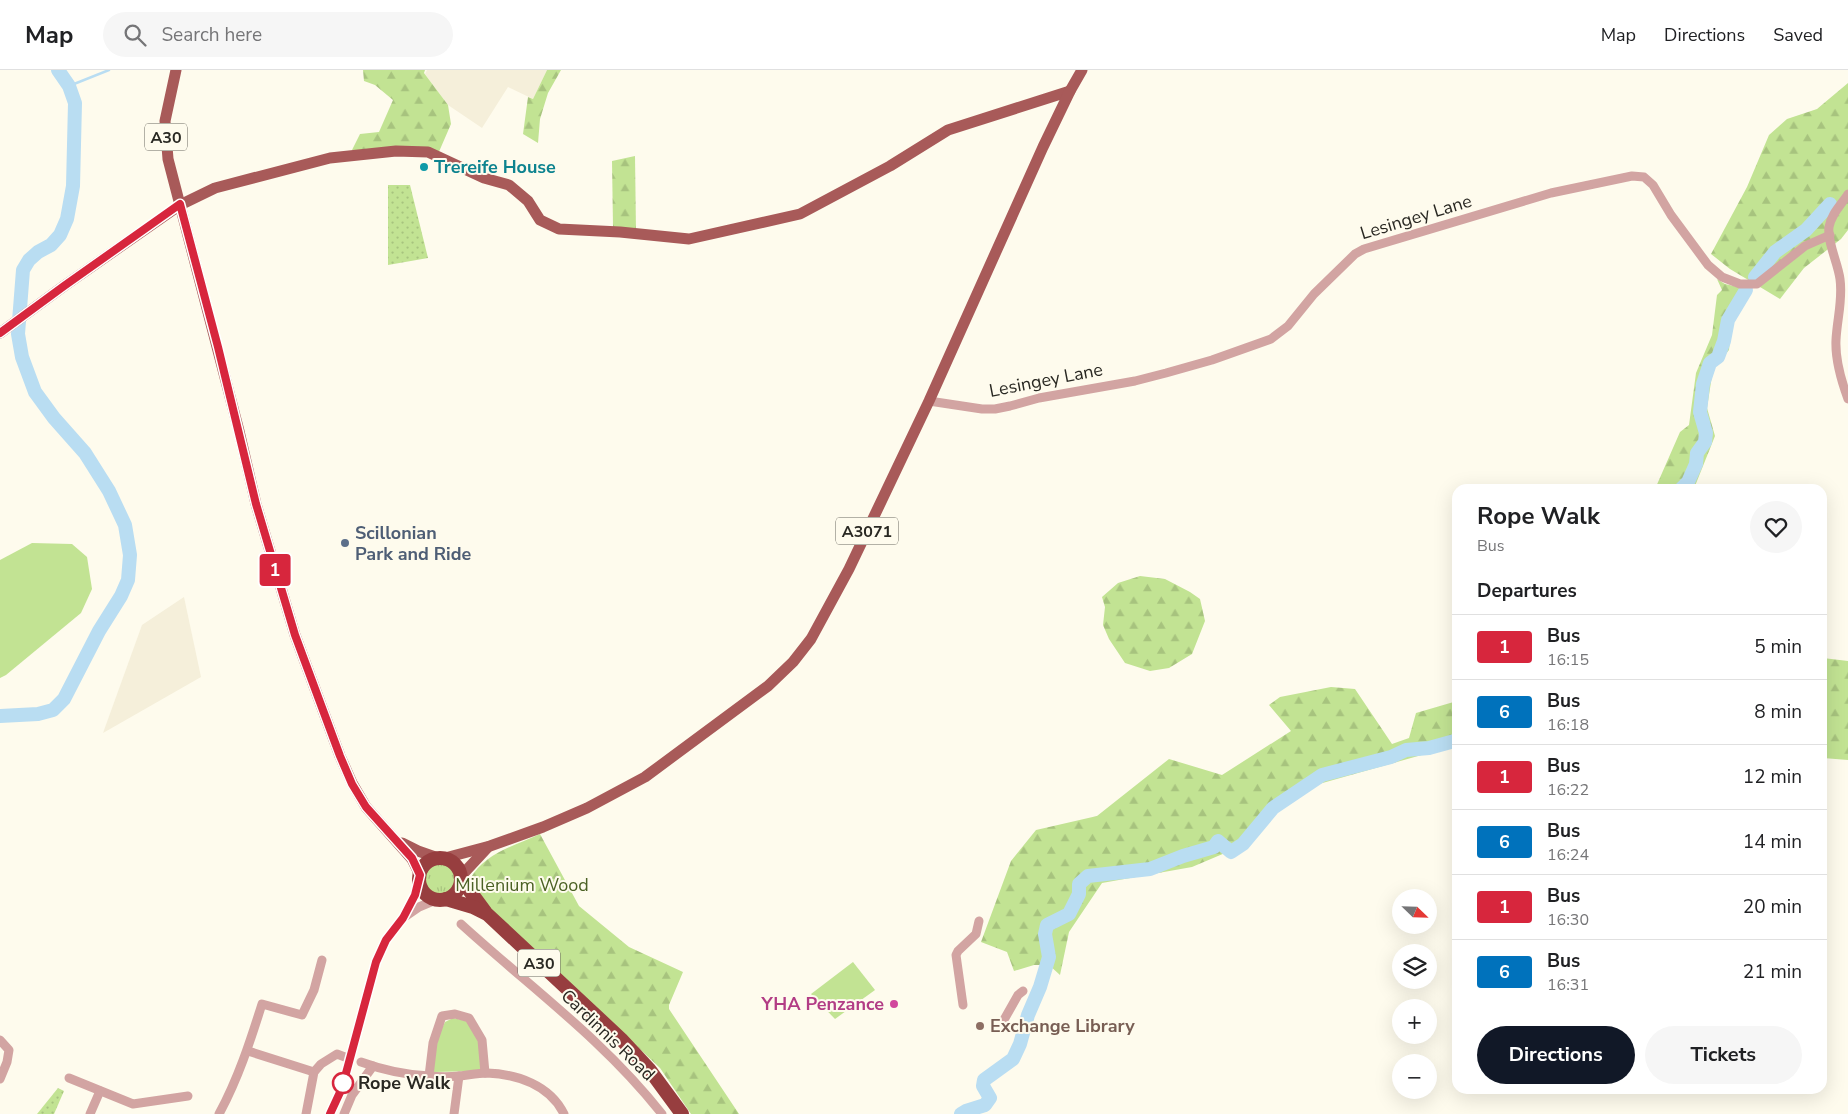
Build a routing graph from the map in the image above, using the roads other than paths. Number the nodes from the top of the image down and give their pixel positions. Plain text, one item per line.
1 (176, 70) edge
2 (1082, 70) edge
3 (1070, 91) junction
4 (1848, 194) edge
5 (180, 204) junction
6 (1830, 235) junction
7 (3, 331) edge
8 (1848, 399) edge
9 (928, 401) junction
10 (398, 841) junction
11 (490, 846) junction
12 (441, 858) junction
13 (420, 877) junction
14 (461, 877) junction
15 (442, 899) junction
16 (486, 913) junction
17 (403, 918) junction
18 (979, 920) dead end
19 (461, 924) dead end
20 (322, 960) dead end
21 (1023, 992) dead end
22 (963, 1004) dead end
23 (1004, 1018) dead end
24 (0, 1040) edge
25 (248, 1051) junction
26 (350, 1059) junction
27 (361, 1062) dead end
28 (374, 1066) junction
29 (1, 1071) edge
30 (314, 1072) junction
31 (485, 1073) junction
32 (429, 1076) junction
33 (459, 1076) junction
34 (69, 1078) dead end
35 (100, 1091) junction
36 (188, 1096) dead end
37 (90, 1114) edge
38 (219, 1114) edge
39 (306, 1114) edge
40 (330, 1114) edge
41 (344, 1114) edge
42 (454, 1114) edge
43 (564, 1114) edge
44 (662, 1114) edge
45 (682, 1114) edge

1 - 5 main road, A30
2 - 3 main road, A3071
3 - 5 main road
3 - 9 main road, A3071
4 - 6 street
5 - 7 main road
5 - 10 main road, A30
6 - 8 street
6 - 9 street, Lesingey Lane
9 - 11 main road, A3071
10 - 12 main road, A30
10 - 13 main road, A30
11 - 12 main road, A3071
11 - 14 main road, A3071
12 - 13 highway
12 - 14 highway
13 - 15 highway
13 - 17 street
14 - 15 highway
14 - 16 highway, A30
15 - 16 highway, A30
15 - 17 street
16 - 45 highway, A30
17 - 26 street
18 - 22 street
19 - 44 street, Cardinnis Road
20 - 25 street
21 - 23 street
24 - 29 street
25 - 30 street
25 - 38 street
26 - 30 street
26 - 40 street
27 - 28 street
28 - 32 street
28 - 41 street
30 - 39 street
31 - 32 street
31 - 33 street
31 - 43 street
32 - 33 street
33 - 42 street
34 - 35 street
35 - 36 street
35 - 37 street

